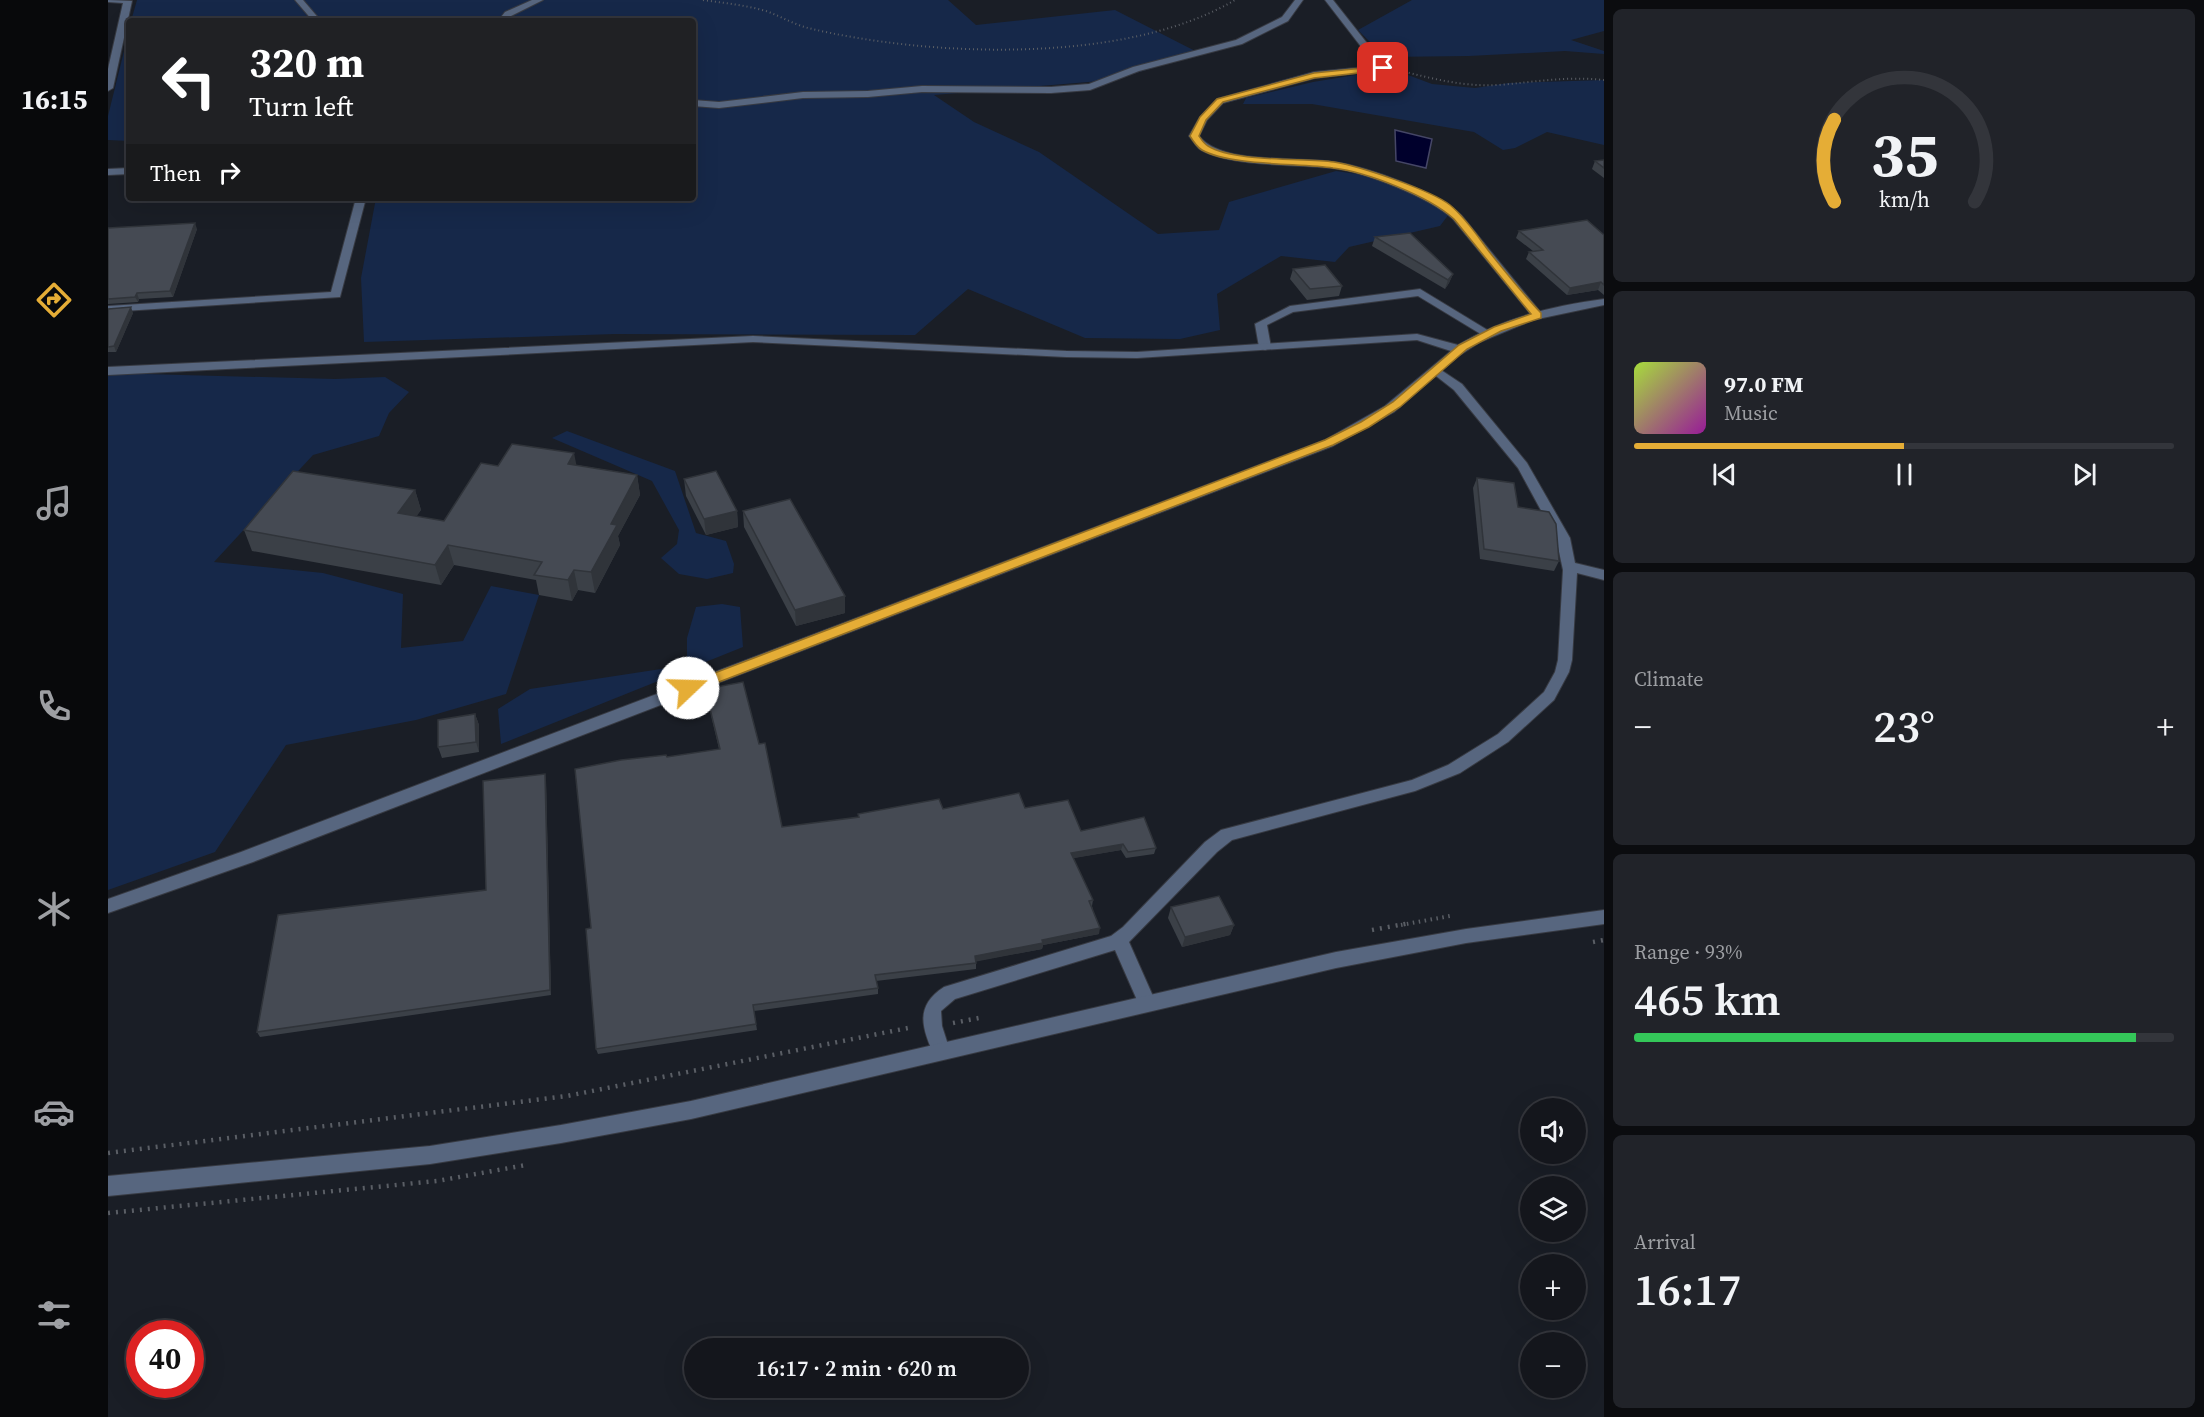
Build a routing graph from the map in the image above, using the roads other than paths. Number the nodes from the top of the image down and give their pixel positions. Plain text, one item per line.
1 (108, 0) edge
2 (298, 0) edge
3 (539, 0) edge
4 (1299, 0) edge
5 (1329, 0) edge
6 (314, 18) edge
7 (505, 18) edge
8 (108, 88) edge
9 (696, 103) edge
10 (126, 171) edge
11 (108, 172) edge
12 (360, 201) edge
13 (1604, 302) edge
14 (108, 309) edge
15 (1537, 315) junction
16 (1488, 334) junction
17 (1265, 347) junction
18 (1459, 350) junction
19 (1435, 370) junction
20 (108, 371) edge
21 (1569, 566) junction
22 (1604, 575) edge
23 (108, 906) edge
24 (1604, 917) edge
25 (1119, 939) junction
26 (1147, 1003) junction
27 (941, 1051) junction
28 (108, 1186) edge

1 - 8 street
2 - 6 street
3 - 7 street
4 - 9 street
5 - 15 street
10 - 11 street
12 - 14 street
13 - 15 street
15 - 16 street
16 - 17 street
16 - 18 street
17 - 18 street
17 - 20 street
18 - 19 street
19 - 21 street
19 - 23 street
21 - 22 street
21 - 25 street
24 - 26 street
25 - 26 street
25 - 27 street
26 - 27 street
27 - 28 street

